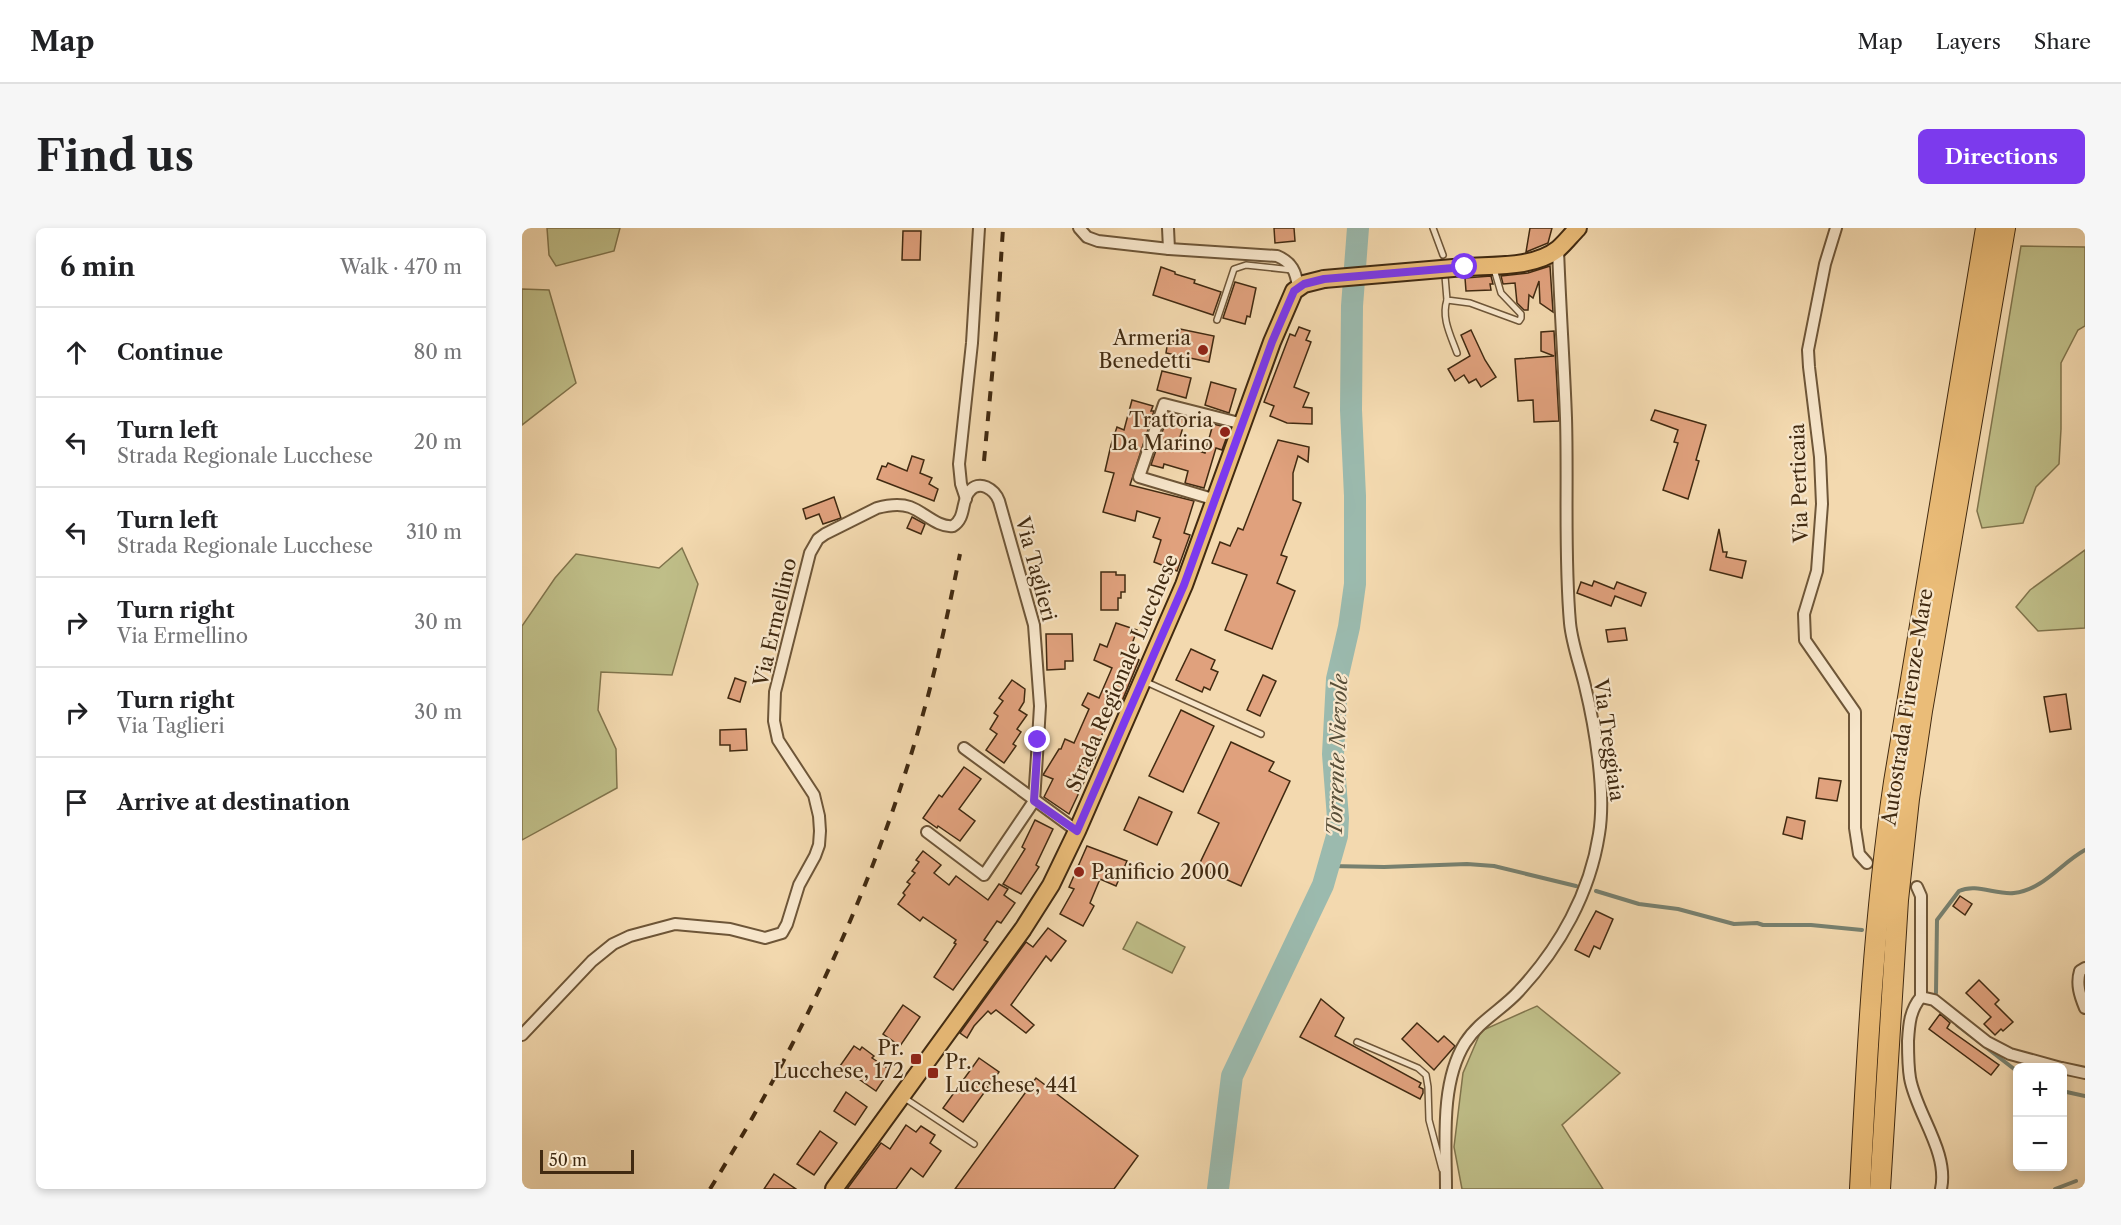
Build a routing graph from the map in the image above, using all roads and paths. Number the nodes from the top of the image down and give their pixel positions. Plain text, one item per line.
1 (979, 228) edge
2 (1079, 228) edge
3 (1168, 228) edge
4 (1433, 228) edge
5 (1578, 228) edge
6 (1836, 228) edge
7 (1986, 228) edge
8 (2005, 228) edge
9 (1169, 249) junction
10 (1558, 249) junction
11 (1443, 255) dead end
12 (1493, 265) junction
13 (1294, 271) junction
14 (1445, 276) dead end
15 (1298, 288) junction
16 (1447, 300) junction
17 (1217, 320) dead end
18 (1457, 353) dead end
19 (1243, 424) junction
20 (966, 499) junction
21 (1216, 500) junction
22 (1143, 681) junction
23 (1261, 734) dead end
24 (964, 748) dead end
25 (1034, 801) junction
26 (1077, 831) junction
27 (927, 832) dead end
28 (1868, 863) dead end
29 (1917, 887) dead end
30 (2085, 968) edge
31 (1921, 997) junction
32 (2085, 1008) edge
33 (522, 1035) edge
34 (1357, 1042) dead end
35 (2043, 1063) edge
36 (2067, 1069) edge
37 (2085, 1073) edge
38 (902, 1096) junction
39 (974, 1144) dead end
40 (1446, 1184) edge
41 (1880, 1188) edge
42 (834, 1189) edge
43 (1860, 1189) edge
44 (1941, 1189) edge

1 - 20 street
2 - 9 street
3 - 9 street
4 - 11 lane
5 - 10 main road
6 - 28 street, Via Perticaia
7 - 43 highway, Autostrada Firenze-Mare
8 - 41 highway, Autostrada Firenze-Mare
9 - 13 street
10 - 12 main road
10 - 40 street, Via Treggiaia
12 - 15 main road, bridge
12 - 16 lane
13 - 15 street
13 - 17 lane
14 - 16 lane
15 - 19 main road, Strada Regionale Lucchese
16 - 18 lane
19 - 21 main road, Strada Regionale Lucchese
19 - 21 street
20 - 25 street, Via Taglieri
20 - 33 street, Via Ermellino
21 - 22 main road, Strada Regionale Lucchese
22 - 23 lane
22 - 26 main road, Strada Regionale Lucchese
24 - 25 street
25 - 26 street
25 - 27 street
26 - 38 main road, Strada Regionale Lucchese
29 - 31 street
30 - 32 street
31 - 35 street
31 - 44 street
34 - 40 lane
36 - 37 street
38 - 39 lane
38 - 42 main road, Strada Regionale Lucchese

